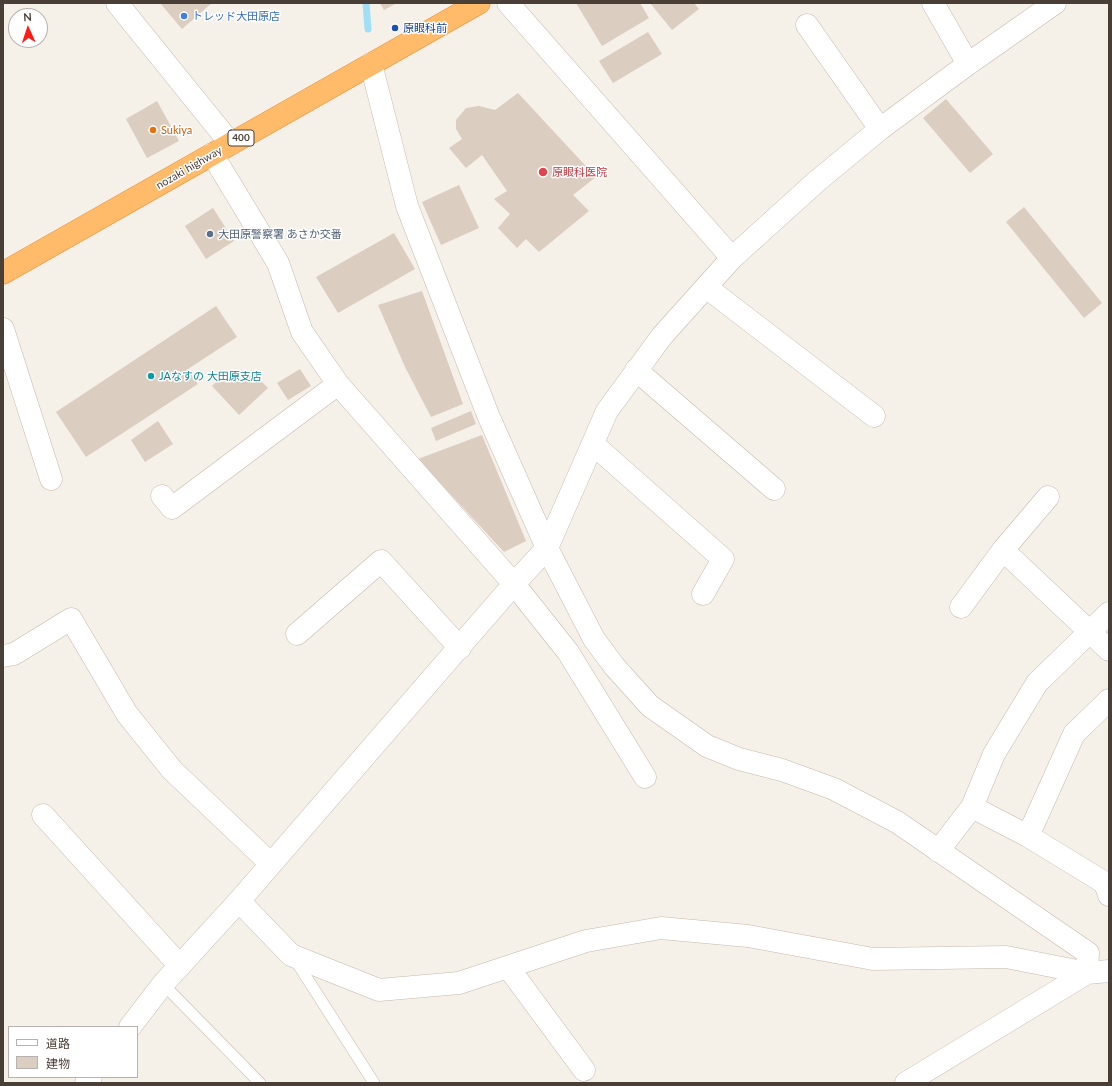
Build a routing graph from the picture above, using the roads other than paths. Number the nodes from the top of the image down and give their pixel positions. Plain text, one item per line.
1 (116, 3) edge
2 (479, 3) edge
3 (508, 3) edge
4 (933, 3) edge
5 (1055, 3) edge
6 (807, 25) dead end
7 (372, 64) junction
8 (968, 64) junction
9 (880, 129) junction
10 (231, 144) junction
11 (212, 154) junction
12 (732, 258) junction
13 (3, 273) edge
14 (706, 287) junction
15 (3, 329) edge
16 (636, 370) junction
17 (338, 384) junction
18 (874, 416) dead end
19 (593, 444) junction
20 (51, 479) dead end
21 (774, 488) dead end
22 (162, 496) dead end
23 (1048, 497) dead end
24 (547, 548) junction
25 (1003, 550) junction
26 (514, 584) junction
27 (703, 594) dead end
28 (961, 607) dead end
29 (1109, 613) edge
30 (1089, 631) junction
31 (297, 634) dead end
32 (460, 648) junction
33 (1109, 650) edge
34 (3, 656) edge
35 (1109, 700) edge
36 (645, 777) dead end
37 (972, 806) junction
38 (43, 815) dead end
39 (1028, 836) junction
40 (938, 851) junction
41 (271, 864) junction
42 (1108, 885) edge
43 (239, 901) junction
44 (291, 954) junction
45 (180, 966) junction
46 (508, 967) junction
47 (1109, 971) edge
48 (1087, 973) junction
49 (163, 984) junction
50 (131, 1026) edge
51 (584, 1070) dead end
52 (260, 1083) edge
53 (374, 1083) edge
54 (906, 1083) edge

1 - 10 street
2 - 7 highway, nozaki highway / 400
3 - 12 street
4 - 8 street
5 - 8 street
6 - 9 street
7 - 10 highway, nozaki highway / 400
7 - 24 street
8 - 9 street
9 - 12 street
10 - 11 highway, nozaki highway / 400
11 - 13 highway, nozaki highway / 400
11 - 17 street
12 - 14 street
14 - 16 street
14 - 18 street
15 - 20 street
16 - 19 street
16 - 21 street
17 - 22 street
17 - 26 street
19 - 24 street
19 - 27 street
23 - 25 street
24 - 26 street
24 - 40 street
25 - 28 street
25 - 30 street
26 - 32 street
26 - 36 street
29 - 30 street
30 - 33 street
30 - 37 street
31 - 32 street
32 - 41 street
34 - 41 street
35 - 39 street
37 - 39 street
37 - 40 street
38 - 45 street
39 - 42 street
40 - 48 street
41 - 43 street
43 - 44 street
43 - 45 street
44 - 46 street
44 - 53 lane
45 - 49 street
46 - 48 street
46 - 51 street
47 - 48 street
48 - 54 street
49 - 50 street
49 - 52 lane

